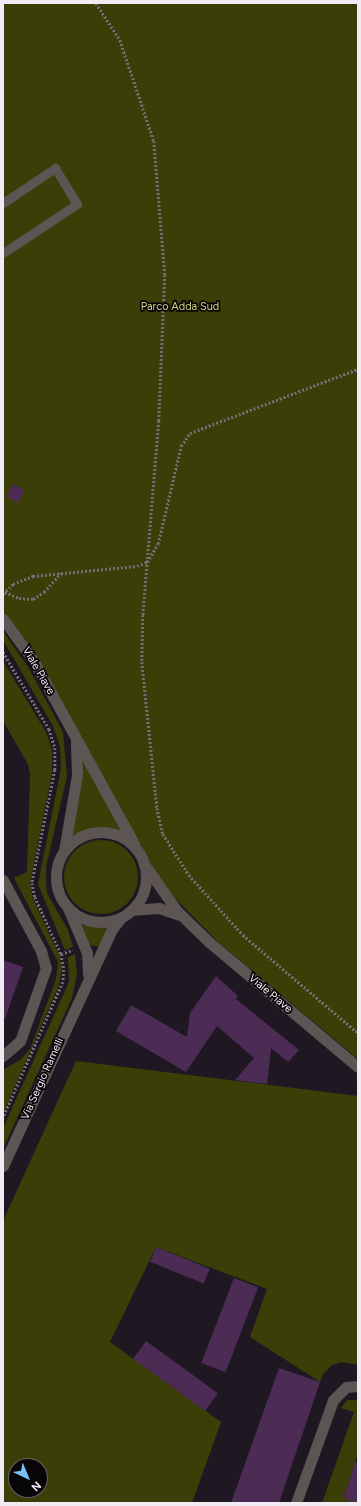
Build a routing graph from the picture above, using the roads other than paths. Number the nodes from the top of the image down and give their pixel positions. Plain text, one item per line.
1 (3, 203) edge
2 (3, 253) edge
3 (3, 619) edge
4 (70, 726) junction
5 (64, 850) junction
6 (138, 851) junction
7 (144, 864) junction
8 (3, 880) edge
9 (68, 908) junction
10 (128, 912) junction
11 (185, 919) junction
12 (82, 992) junction
13 (3, 1056) edge
14 (358, 1067) edge
15 (3, 1166) edge
16 (358, 1386) edge
17 (296, 1503) edge

1 - 2 lane
3 - 4 street, Viale Piave
4 - 5 street, Viale Piave
4 - 6 street, Viale Piave
5 - 6 street, Viale Piave
5 - 9 street, Viale Piave
6 - 7 street, Viale Piave
7 - 10 street, Viale Piave
7 - 11 street, Viale Piave
8 - 13 street
9 - 10 street, Viale Piave
9 - 12 street, Via Sergio Ramelli
10 - 11 street, Viale Piave
10 - 12 street, Via Sergio Ramelli
11 - 14 street, Viale Piave
12 - 15 street, Via Sergio Ramelli
16 - 17 street

